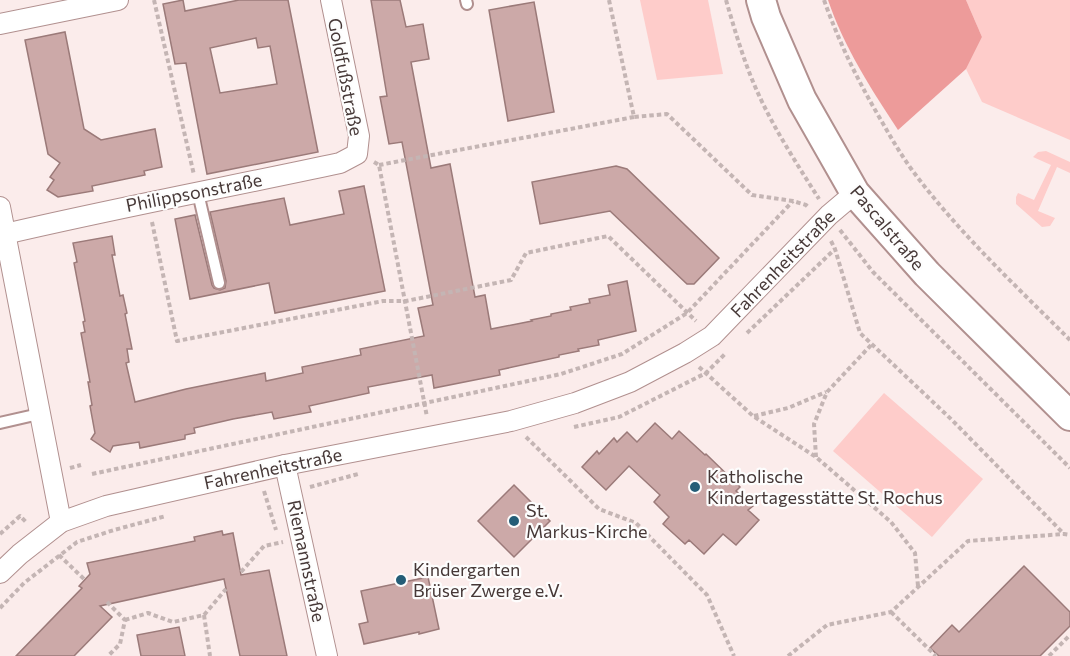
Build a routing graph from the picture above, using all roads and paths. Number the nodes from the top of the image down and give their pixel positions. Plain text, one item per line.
1 (118, 0) edge
2 (154, 0) edge
3 (331, 0) edge
4 (609, 0) edge
5 (761, 0) edge
6 (824, 0) edge
7 (0, 24) edge
8 (634, 117) junction
9 (357, 154) junction
10 (379, 165) junction
11 (198, 193) junction
12 (855, 193) junction
13 (793, 201) junction
14 (148, 202) junction
15 (0, 207) edge
16 (822, 222) junction
17 (5, 234) junction
18 (219, 283) dead end
19 (406, 301) junction
20 (687, 312) junction
21 (712, 336) junction
22 (1070, 340) edge
23 (872, 344) junction
24 (685, 353) junction
25 (827, 392) junction
26 (423, 404) junction
27 (39, 414) junction
28 (753, 416) junction
29 (1070, 416) edge
30 (511, 421) junction
31 (0, 423) edge
32 (431, 436) junction
33 (816, 457) junction
34 (285, 465) junction
35 (92, 474) dead end
36 (20, 516) dead end
37 (61, 522) junction
38 (0, 534) edge
39 (1067, 534) edge
40 (42, 537) junction
41 (264, 546) dead end
42 (59, 555) junction
43 (241, 572) dead end
44 (0, 573) edge
45 (85, 580) dead end
46 (918, 586) junction
47 (226, 589) dead end
48 (107, 602) dead end
49 (0, 608) edge
50 (891, 612) junction
51 (204, 615) junction
52 (125, 620) junction
53 (1070, 635) edge
54 (108, 656) edge
55 (210, 656) edge
56 (327, 656) edge
57 (734, 656) edge
58 (788, 656) edge
59 (936, 656) edge
60 (1049, 656) edge

1 - 7 street
2 - 11 path
3 - 9 street, Goldfußstraße
4 - 8 path
5 - 12 street, Pascalstraße
6 - 22 path
8 - 10 path
8 - 13 path
9 - 10 path
9 - 11 street, Philippsonstraße
10 - 19 path
11 - 14 street, Philippsonstraße
11 - 18 lane
12 - 16 street, Fahrenheitstraße
12 - 29 street, Pascalstraße
13 - 16 path
13 - 20 path
14 - 17 street, Philippsonstraße
14 - 19 path
15 - 17 street
16 - 21 street, Fahrenheitstraße
16 - 23 path
17 - 27 street
19 - 20 path
19 - 26 path
20 - 21 path
20 - 26 path
21 - 24 street, Fahrenheitstraße
23 - 25 path
23 - 39 path
24 - 28 path
24 - 30 street, Fahrenheitstraße
25 - 28 path
25 - 33 path
26 - 32 path
26 - 35 path
27 - 31 lane
27 - 37 street
28 - 33 path
30 - 32 street, Fahrenheitstraße
30 - 57 path
32 - 34 street, Fahrenheitstraße
33 - 46 path
34 - 37 street, Fahrenheitstraße
34 - 56 street, Riemannstraße
36 - 38 path
37 - 40 street, Fahrenheitstraße
39 - 46 path
40 - 42 path
40 - 44 street, Fahrenheitstraße
41 - 43 path
42 - 45 path
42 - 49 path
46 - 50 path
47 - 51 path
48 - 52 path
50 - 58 path
50 - 59 path
51 - 52 path
51 - 55 path
52 - 54 path
53 - 60 path

